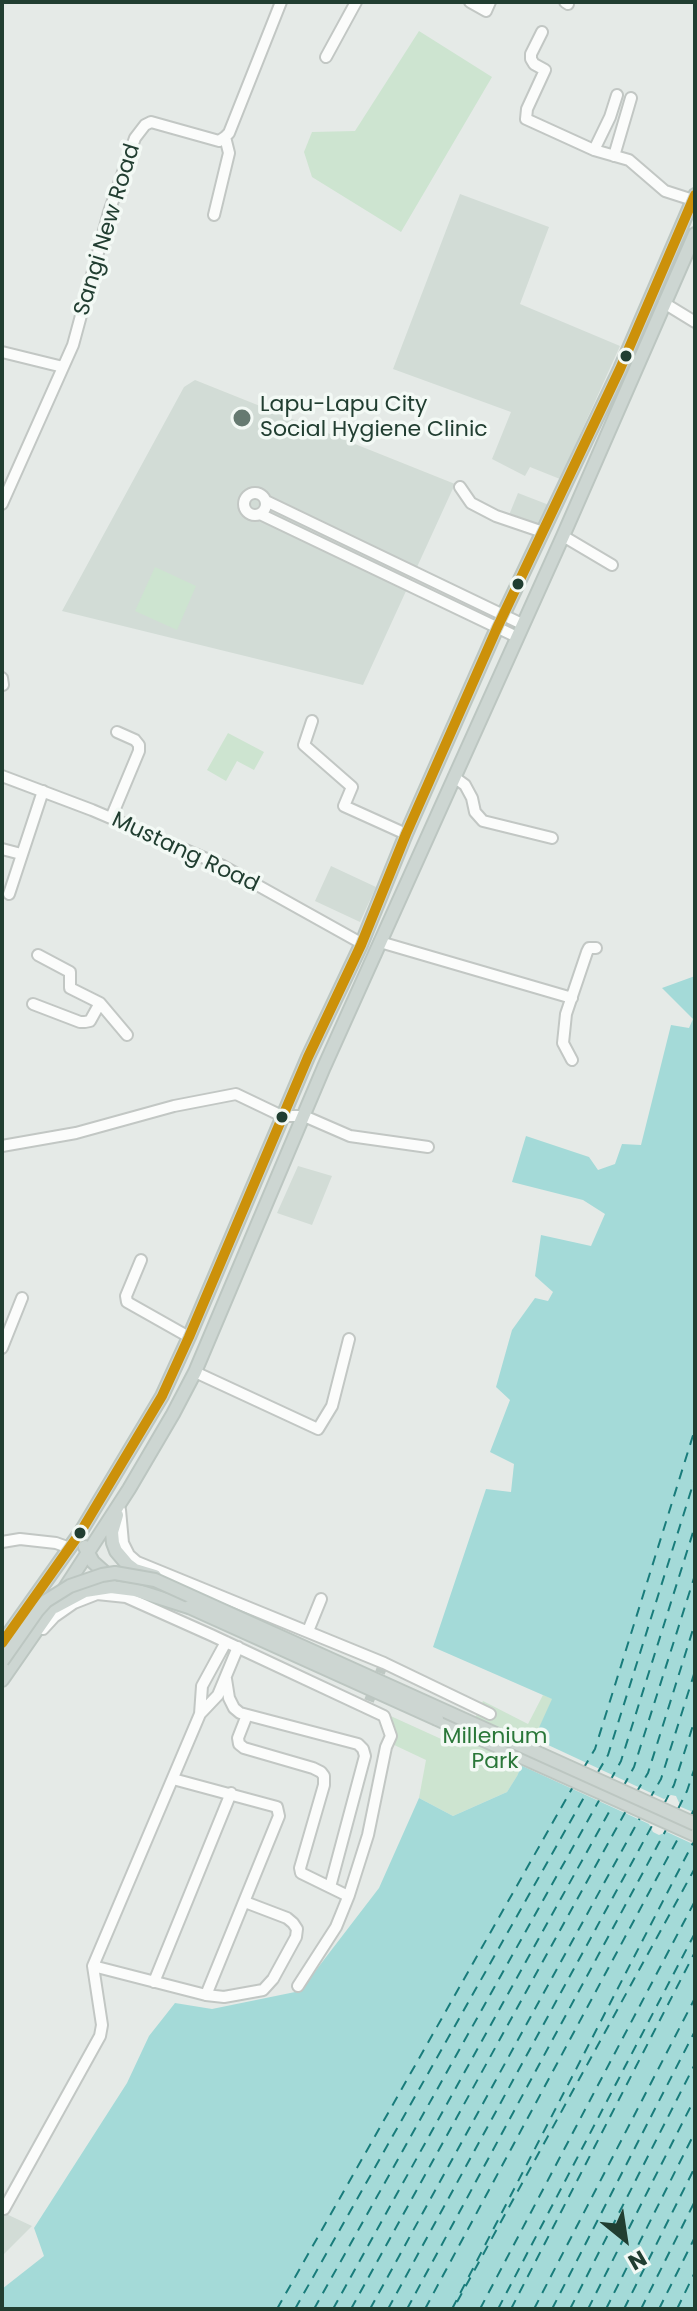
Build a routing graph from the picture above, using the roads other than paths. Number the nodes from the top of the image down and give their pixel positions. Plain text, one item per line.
1 (281, 2) edge
2 (356, 2) edge
3 (470, 2) edge
4 (490, 2) edge
5 (542, 32) dead end
6 (326, 57) dead end
7 (617, 95) dead end
8 (631, 98) dead end
9 (225, 137) junction
10 (594, 150) junction
11 (614, 156) junction
12 (694, 197) edge
13 (214, 215) dead end
14 (690, 220) edge
15 (695, 234) edge
16 (664, 303) junction
17 (695, 322) edge
18 (2, 352) edge
19 (63, 367) junction
20 (7, 481) edge
21 (460, 487) dead end
22 (266, 501) junction
23 (2, 504) edge
24 (260, 514) junction
25 (543, 532) junction
26 (563, 536) junction
27 (359, 547) junction
28 (354, 560) junction
29 (612, 565) dead end
30 (500, 622) junction
31 (522, 624) junction
32 (517, 637) junction
33 (2, 678) edge
34 (3, 685) edge
35 (312, 721) dead end
36 (117, 732) dead end
37 (2, 776) edge
38 (454, 777) junction
39 (43, 791) junction
40 (111, 818) junction
41 (406, 834) junction
42 (552, 838) dead end
43 (2, 849) edge
44 (21, 854) junction
45 (9, 894) dead end
46 (380, 942) junction
47 (361, 943) junction
48 (596, 948) dead end
49 (38, 955) dead end
50 (572, 998) junction
51 (100, 1003) junction
52 (33, 1004) dead end
53 (127, 1035) dead end
54 (572, 1060) dead end
55 (282, 1116) junction
56 (304, 1116) junction
57 (2, 1146) edge
58 (428, 1147) dead end
59 (141, 1260) dead end
60 (22, 1298) dead end
61 (189, 1337) junction
62 (349, 1339) dead end
63 (2, 1348) edge
64 (195, 1372) junction
65 (151, 1416) junction
66 (168, 1424) junction
67 (120, 1504) junction
68 (80, 1533) junction
69 (2, 1542) edge
70 (70, 1548) junction
71 (88, 1554) junction
72 (135, 1590) junction
73 (321, 1599) dead end
74 (52, 1608) junction
75 (308, 1631) junction
76 (226, 1642) junction
77 (2, 1643) edge
78 (238, 1647) junction
79 (23, 1651) junction
80 (2, 1661) edge
81 (226, 1677) junction
82 (2, 1680) edge
83 (441, 1709) junction
84 (200, 1714) junction
85 (490, 1714) dead end
86 (247, 1715) junction
87 (173, 1779) junction
88 (231, 1793) junction
89 (695, 1824) edge
90 (695, 1835) edge
91 (330, 1887) junction
92 (346, 1895) dead end
93 (245, 1902) junction
94 (93, 1966) junction
95 (154, 1982) junction
96 (298, 1986) dead end
97 (206, 1995) junction
98 (4, 2209) edge

1 - 9 street
2 - 6 street
3 - 4 street
5 - 10 street
7 - 10 street
8 - 11 street
9 - 13 street
9 - 19 street, Sangi New Road
10 - 11 street
11 - 12 street
12 - 14 main road
14 - 25 main road
15 - 16 main road
16 - 17 street
16 - 26 main road
18 - 19 street
19 - 20 street, Sangi New Road
20 - 23 street, Sangi New Road
21 - 25 street
22 - 24 street
22 - 24 street
22 - 27 street
24 - 28 street
25 - 30 main road
26 - 29 street
26 - 31 main road
27 - 28 street
27 - 30 street
28 - 30 street
30 - 31 street
30 - 32 street
30 - 41 main road
31 - 32 main road
32 - 38 main road
33 - 34 street
35 - 41 street
36 - 40 street
37 - 39 street, Mustang Road
38 - 42 street
38 - 46 main road
39 - 40 street, Mustang Road
39 - 44 street
40 - 47 street, Mustang Road
41 - 47 main road
43 - 44 street
44 - 45 street
46 - 50 street
46 - 56 main road
47 - 55 main road
48 - 50 street
49 - 51 street
50 - 54 street
51 - 52 street
51 - 53 street
55 - 56 street
55 - 57 street
55 - 61 main road
56 - 58 street
56 - 64 main road
59 - 61 street
60 - 63 street
61 - 65 main road
62 - 64 street
64 - 66 main road
65 - 66 main road
65 - 68 main road
66 - 67 main road
67 - 71 main road
67 - 75 street
67 - 83 main road, bridge
68 - 70 main road
68 - 71 main road
69 - 70 street
70 - 77 main road
71 - 72 main road
71 - 74 main road
72 - 74 main road
72 - 90 main road, bridge
73 - 75 street
74 - 79 main road
75 - 85 street
76 - 78 street
76 - 79 street
76 - 84 street
78 - 81 street
78 - 96 street
79 - 82 main road
80 - 83 main road, bridge
81 - 84 street
81 - 86 street
83 - 89 main road, bridge
84 - 87 street
86 - 91 street
86 - 91 street
87 - 88 street
87 - 94 street
88 - 93 street
88 - 95 street
91 - 92 street
93 - 97 street
93 - 97 street
94 - 95 street
94 - 98 street
95 - 97 street

